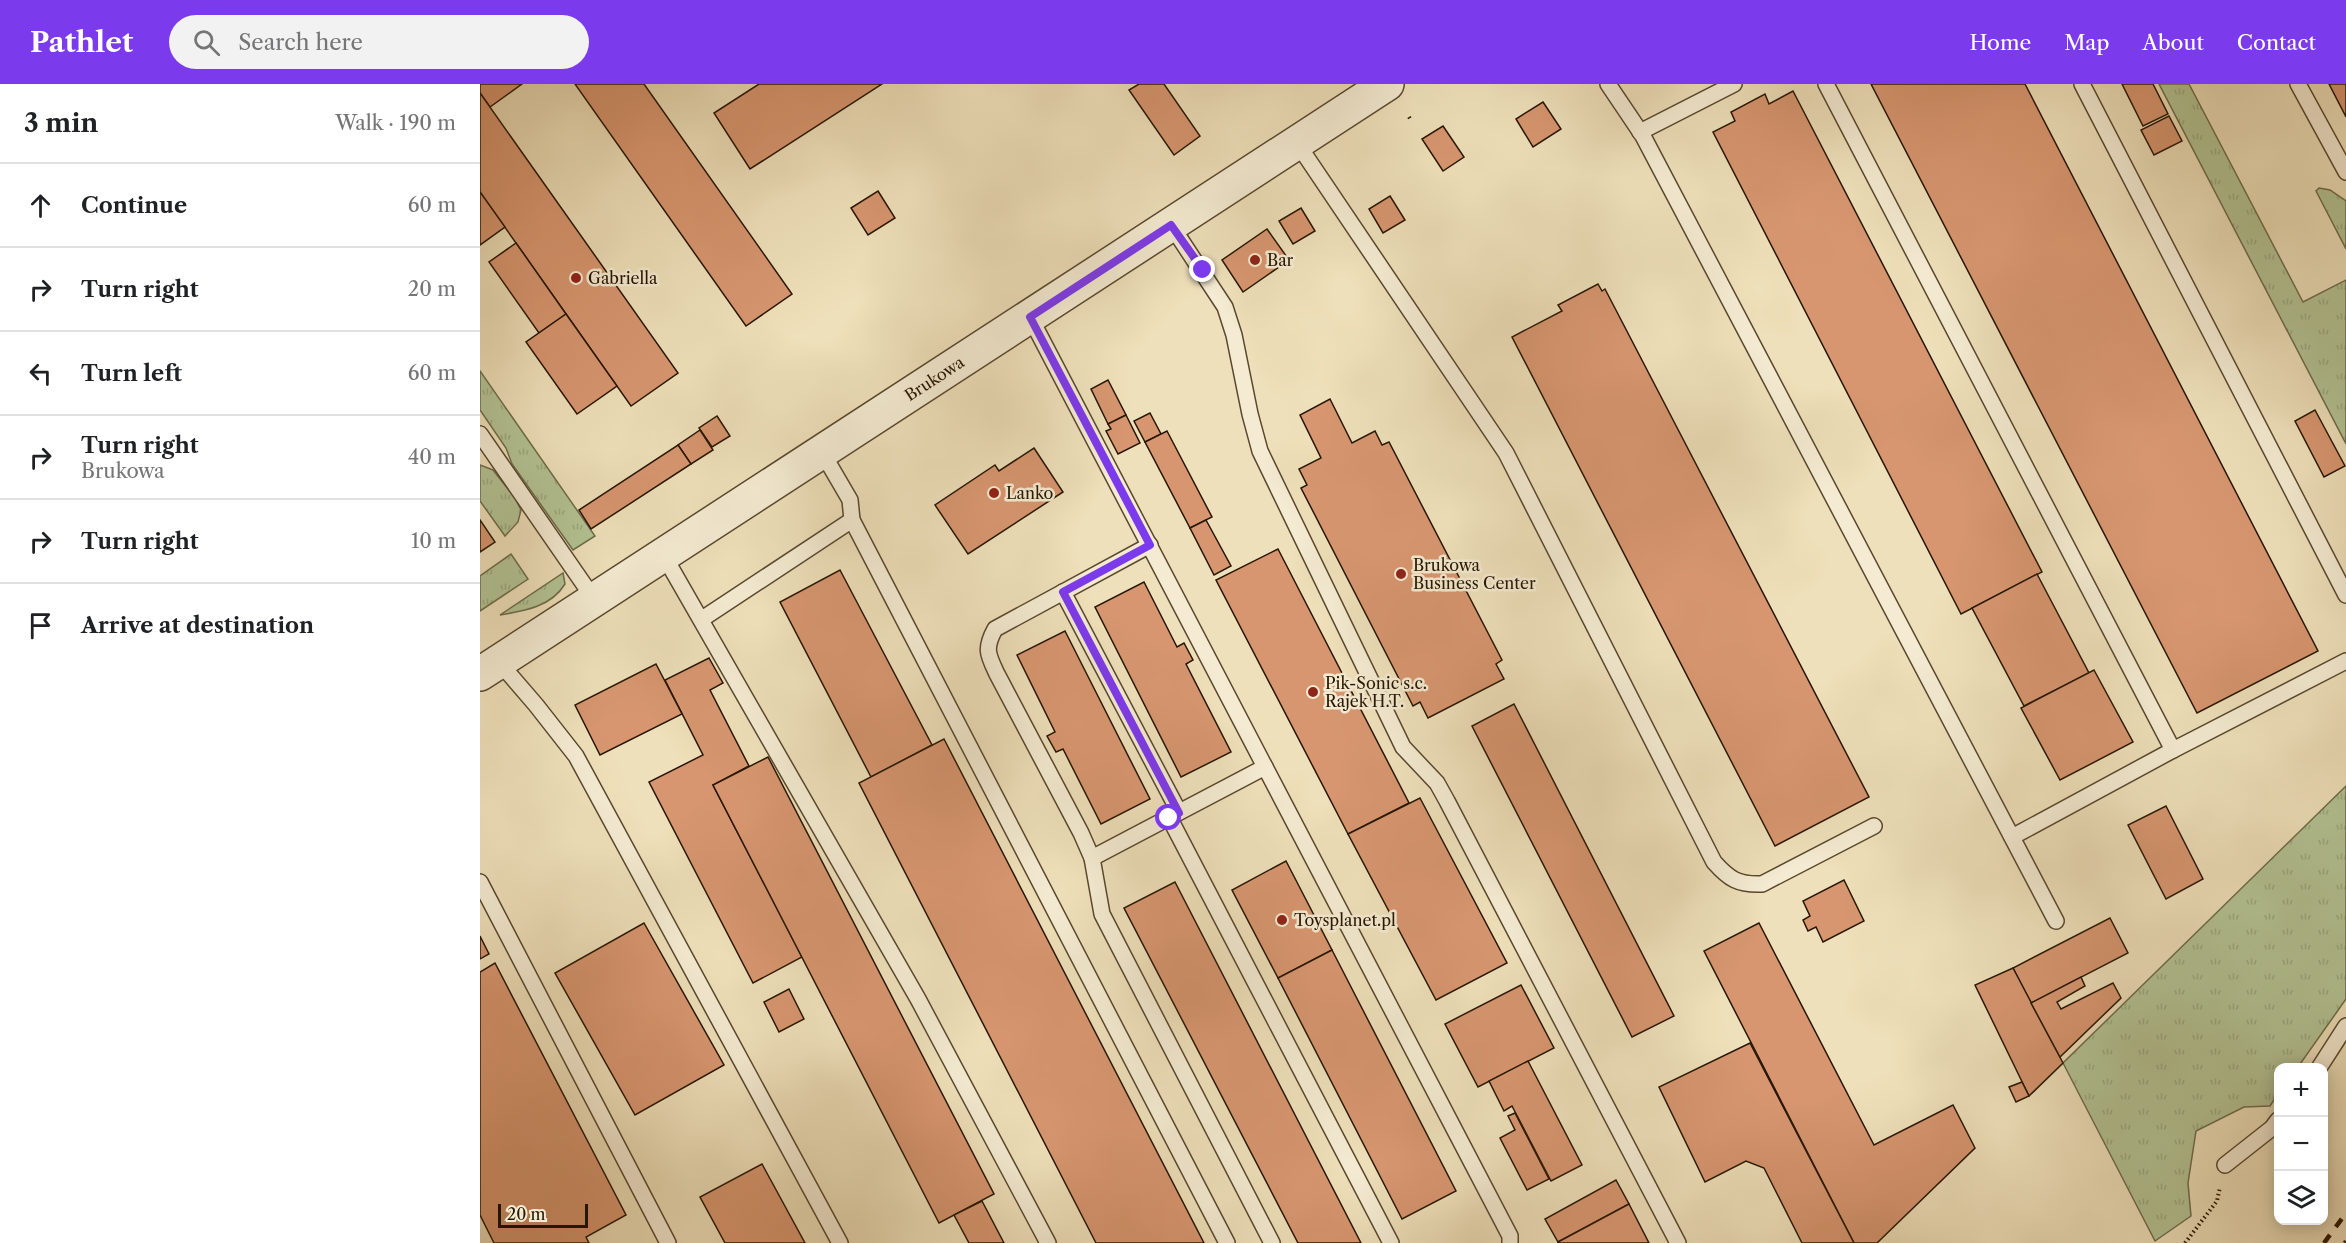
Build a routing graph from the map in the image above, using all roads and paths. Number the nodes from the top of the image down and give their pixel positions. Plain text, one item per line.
1 (1387, 84) edge
2 (1608, 84) edge
3 (1734, 84) edge
4 (1827, 84) edge
5 (2082, 84) edge
6 (2298, 84) edge
7 (1640, 132) junction
8 (1297, 143) junction
9 (2346, 172) edge
10 (1171, 225) junction
11 (1030, 317) junction
12 (480, 434) edge
13 (822, 452) junction
14 (852, 520) junction
15 (1150, 545) junction
16 (663, 554) junction
17 (1063, 592) junction
18 (2346, 595) edge
19 (594, 599) junction
20 (702, 619) junction
21 (2346, 661) edge
22 (490, 668) edge
23 (2173, 750) junction
24 (1265, 767) junction
25 (1174, 815) junction
26 (1874, 826) dead end
27 (2012, 837) junction
28 (1092, 858) junction
29 (480, 882) edge
30 (2056, 921) dead end
31 (2346, 1026) edge
32 (2322, 1063) edge
33 (2274, 1125) edge
34 (2224, 1165) joint
35 (668, 1243) edge
36 (840, 1243) edge
37 (1048, 1243) edge
38 (1227, 1243) edge
39 (1272, 1243) edge
40 (1391, 1243) edge
41 (1510, 1243) edge
42 (1678, 1243) edge
43 (2185, 1243) edge

1 - 8 street, Brukowa
2 - 7 lane
3 - 7 lane
4 - 23 lane
5 - 18 lane
6 - 9 lane
7 - 27 lane
8 - 10 street, Brukowa
8 - 26 lane
10 - 11 street, Brukowa
10 - 42 lane
11 - 13 street, Brukowa
11 - 15 lane
12 - 19 lane
13 - 14 lane
13 - 16 street, Brukowa
14 - 20 lane
14 - 38 lane
15 - 17 lane
15 - 24 lane
16 - 19 street, Brukowa
16 - 20 lane
17 - 25 lane
17 - 28 lane
19 - 22 street, Brukowa
20 - 37 lane
21 - 23 lane
22 - 36 lane
23 - 27 lane
24 - 25 lane
24 - 41 lane
25 - 28 lane
25 - 40 lane
27 - 30 lane
28 - 39 lane
29 - 35 lane
31 - 32 lane
33 - 34 lane
34 - 43 path

